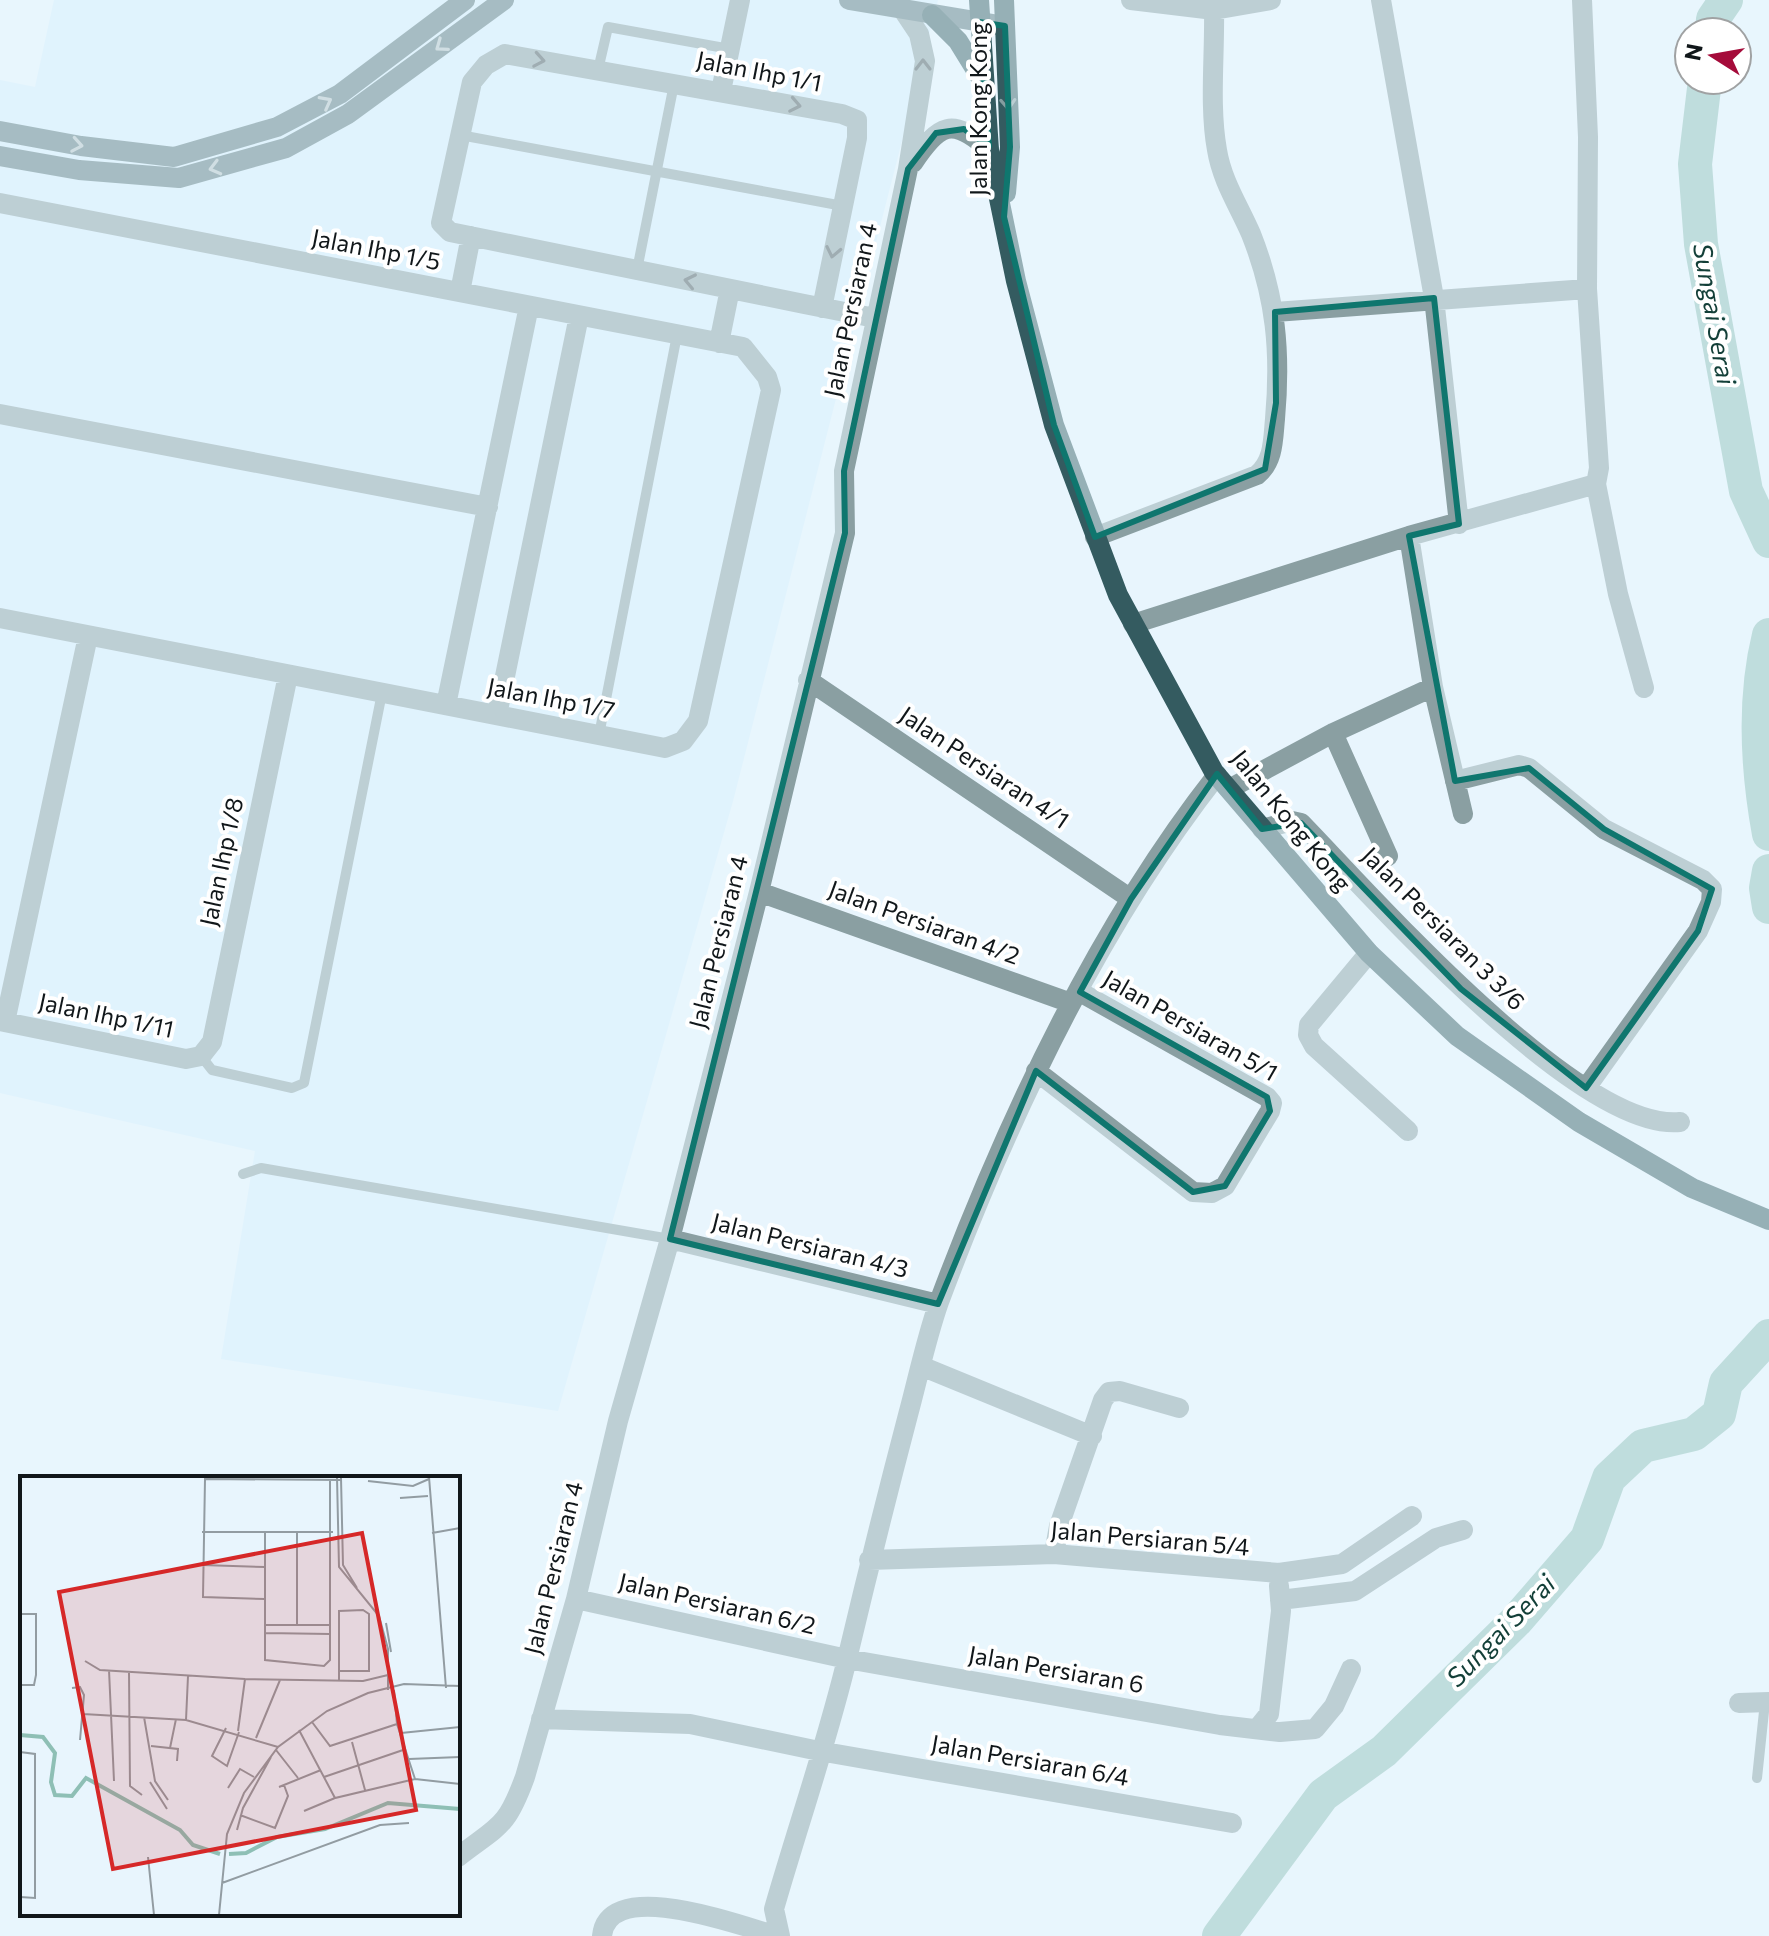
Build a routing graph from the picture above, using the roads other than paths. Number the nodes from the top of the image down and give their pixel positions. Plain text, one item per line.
1 (465, 0) edge
2 (504, 0) edge
3 (740, 0) edge
4 (849, 0) edge
5 (981, 0) edge
6 (1131, 0) edge
7 (1271, 0) edge
8 (1381, 0) edge
9 (1582, 0) edge
10 (1004, 2) edge
11 (903, 10) junction
12 (1214, 10) junction
13 (932, 15) junction
14 (979, 22) junction
15 (1005, 26) junction
16 (730, 49) junction
17 (598, 70) junction
18 (674, 83) junction
19 (984, 83) junction
20 (721, 91) junction
21 (0, 131) edge
22 (460, 135) junction
23 (989, 150) junction
24 (0, 156) edge
25 (908, 169) junction
26 (657, 172) junction
27 (0, 203) edge
28 (843, 206) junction
29 (1004, 217) junction
30 (471, 236) junction
31 (637, 270) junction
32 (730, 289) junction
33 (1587, 289) junction
34 (460, 292) junction
35 (1434, 298) junction
36 (529, 306) junction
37 (822, 308) junction
38 (1275, 312) junction
39 (579, 316) junction
40 (875, 318) junction
41 (677, 335) junction
42 (719, 343) junction
43 (743, 347) joint
44 (0, 414) edge
45 (1596, 484) junction
46 (488, 507) junction
47 (1459, 524) junction
48 (1409, 536) junction
49 (1095, 537) junction
50 (0, 618) edge
51 (1133, 624) junction
52 (88, 636) junction
53 (288, 675) junction
54 (808, 680) junction
55 (1433, 687) junction
56 (1644, 688) dead end
57 (382, 693) junction
58 (446, 705) junction
59 (497, 715) junction
60 (1333, 733) junction
61 (599, 735) junction
62 (1455, 781) junction
63 (1223, 782) junction
64 (1463, 814) dead end
65 (1262, 829) junction
66 (1388, 856) dead end
67 (759, 892) junction
68 (1131, 899) junction
69 (1369, 953) junction
70 (1076, 998) junction
71 (2, 1021) edge
72 (201, 1056) junction
73 (1036, 1071) junction
74 (1586, 1088) junction
75 (1680, 1122) dead end
76 (1408, 1131) dead end
77 (243, 1174) dead end
78 (1769, 1220) edge
79 (670, 1239) junction
80 (938, 1304) junction
81 (921, 1366) junction
82 (1179, 1408) dead end
83 (1092, 1436) junction
84 (1412, 1516) dead end
85 (1463, 1530) dead end
86 (1054, 1554) junction
87 (869, 1560) junction
88 (1279, 1573) junction
89 (576, 1599) junction
90 (1280, 1600) junction
91 (847, 1659) junction
92 (1351, 1669) dead end
93 (1767, 1702) edge
94 (1739, 1703) dead end
95 (541, 1719) junction
96 (1257, 1729) junction
97 (1764, 1750) edge
98 (819, 1751) junction
99 (1757, 1778) dead end
100 (1232, 1823) dead end
101 (460, 1856) edge
102 (602, 1936) edge
103 (779, 1936) edge

21 -> 1 street
2 -> 24 street
3 - 16 street
4 - 11 street
5 - 10 street
5 - 14 main road, Jalan Kong Kong
6 - 12 street
7 - 12 street
8 - 35 street
9 - 33 street
10 - 15 main road, Jalan Kong Kong
11 - 13 street
25 -> 11 street, Jalan Persiaran 4
12 - 38 street
13 - 14 street
13 - 19 main road
14 - 15 street
14 - 19 main road, Jalan Kong Kong
15 -> 29 main road, Jalan Kong Kong
16 - 17 lane
16 - 20 street
17 - 18 street, Jalan Ihp 1/1
22 -> 17 street, Jalan Ihp 1/1
18 - 20 street, Jalan Ihp 1/1
18 - 26 lane
19 - 23 main road, Jalan Kong Kong
20 -> 28 street, Jalan Ihp 1/1
22 - 26 lane
22 - 30 street
23 - 25 street
23 - 29 main road, Jalan Kong Kong
25 - 40 street, Jalan Persiaran 4
26 - 28 lane
26 - 31 lane
27 - 34 street, Jalan Ihp 1/5
28 -> 37 street, Jalan Ihp 1/1
29 - 49 main road, Jalan Kong Kong
30 - 31 street
30 - 34 street
32 -> 31 street
32 - 37 street
32 - 42 street
33 - 35 street
33 - 45 street
34 - 36 street, Jalan Ihp 1/5
35 - 38 street
35 - 47 street
36 - 39 street, Jalan Ihp 1/5
36 - 46 street
37 - 40 street
38 - 49 street
39 - 41 street, Jalan Ihp 1/5
39 - 59 street
40 - 54 street, Jalan Persiaran 4
41 - 42 street, Jalan Ihp 1/5
41 - 61 lane
42 - 43 street, Jalan Ihp 1/5
43 - 61 street, Jalan Ihp 1/7
44 - 46 street
45 - 47 street
45 - 56 street
46 - 58 street
47 - 48 street
48 - 51 street
48 - 55 street
49 - 51 main road, Jalan Kong Kong
50 - 52 street, Jalan Ihp 1/7
51 - 63 main road, Jalan Kong Kong
52 - 53 street, Jalan Ihp 1/7
52 - 71 street
53 - 57 street, Jalan Ihp 1/7
53 - 72 street, Jalan Ihp 1/8
54 - 67 street, Jalan Persiaran 4
54 - 68 street, Jalan Persiaran 4/1
55 - 60 street
55 - 62 street
57 - 58 street, Jalan Ihp 1/7
57 - 72 lane
58 - 59 street, Jalan Ihp 1/7
59 - 61 street, Jalan Ihp 1/7
60 - 63 street
60 - 66 street
62 - 64 street
62 - 74 street
63 - 65 main road, Jalan Kong Kong
63 - 68 street
65 - 69 main road, Jalan Kong Kong
65 - 74 street, Jalan Persiaran 3 3/6
67 - 70 street, Jalan Persiaran 4/2
67 - 79 street, Jalan Persiaran 4
68 - 70 street
69 - 76 street
69 - 78 main road, Jalan Kong Kong
70 - 73 street
70 - 73 street, Jalan Persiaran 5/1
71 - 72 street, Jalan Ihp 1/11
73 - 80 street
74 - 75 street
77 - 79 lane
79 - 80 street, Jalan Persiaran 4/3
79 - 89 street, Jalan Persiaran 4
80 - 81 street
81 - 83 street
81 - 87 street
82 - 83 street
83 - 86 street
84 - 88 street, Jalan Persiaran 5/4
85 - 90 street
86 - 87 street, Jalan Persiaran 5/4
86 - 88 street, Jalan Persiaran 5/4
87 - 91 street
88 - 90 street
89 - 91 street, Jalan Persiaran 6/2
89 - 95 street, Jalan Persiaran 4
90 - 96 street
91 - 96 street, Jalan Persiaran 6
91 - 98 street
92 - 96 street, Jalan Persiaran 6
93 - 94 street
93 - 97 lane
95 - 98 street, Jalan Persiaran 6/4
95 - 101 street, Jalan Persiaran 4
97 - 99 lane
98 - 100 street, Jalan Persiaran 6/4
98 - 103 street
102 - 103 street

